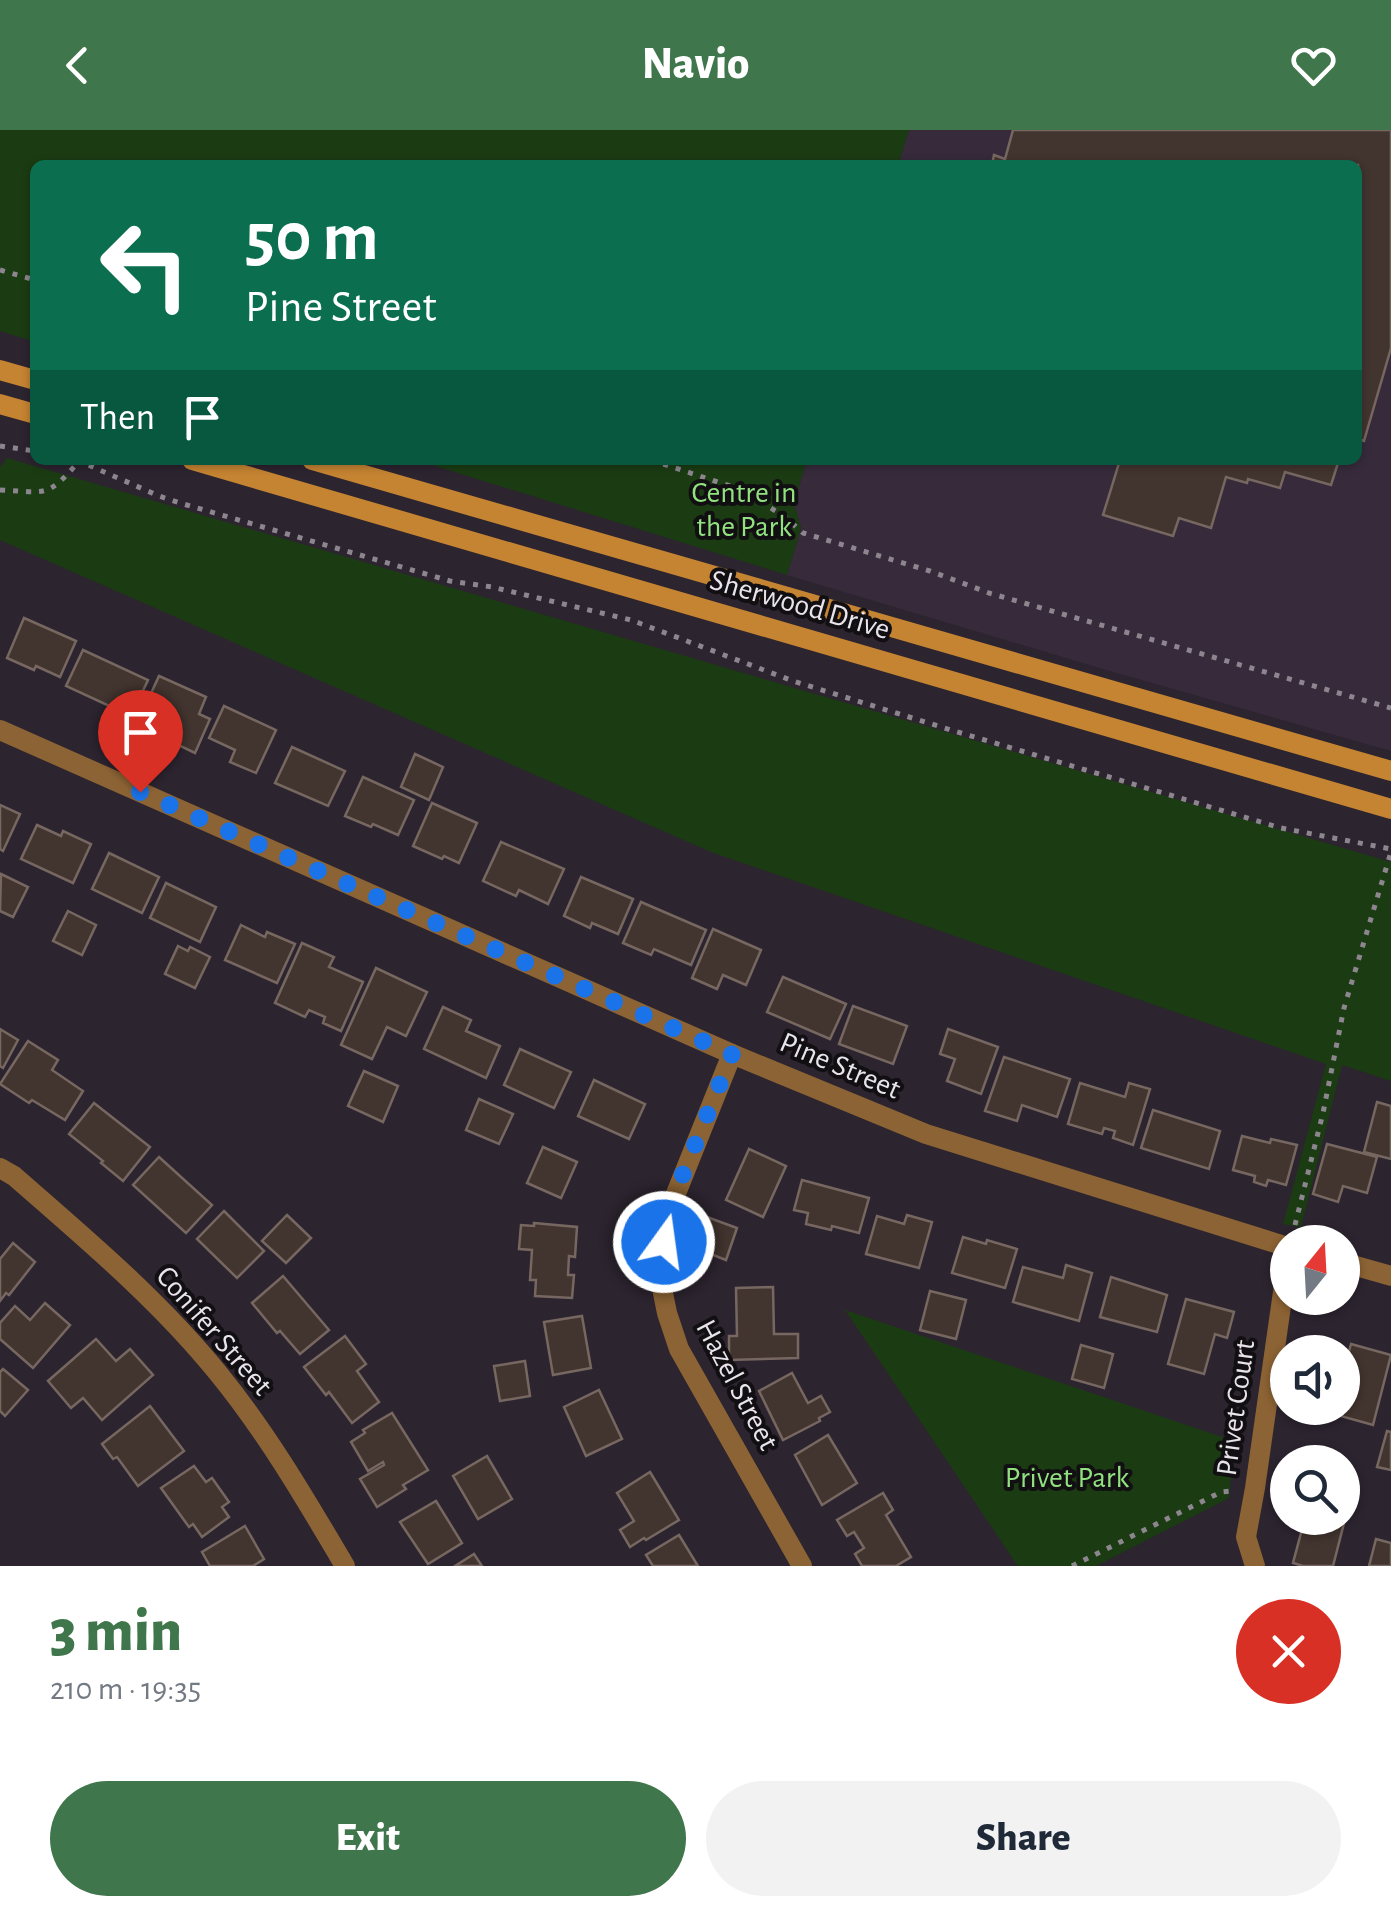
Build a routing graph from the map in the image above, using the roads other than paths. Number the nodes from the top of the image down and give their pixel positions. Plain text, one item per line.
1 (0, 370) edge
2 (30, 379) edge
3 (0, 404) edge
4 (30, 413) edge
5 (209, 465) edge
6 (329, 465) edge
7 (0, 730) edge
8 (1391, 771) edge
9 (1391, 809) edge
10 (732, 1054) junction
11 (0, 1168) edge
12 (1270, 1241) edge
13 (1360, 1267) edge
14 (1391, 1276) edge
15 (1280, 1315) edge
16 (346, 1566) edge
17 (802, 1566) edge
18 (1255, 1566) edge

1 - 2 main road
3 - 4 main road
5 - 9 main road, Sherwood Drive
6 - 8 main road, Sherwood Drive
7 - 10 street, Pine Street
10 - 12 street, Pine Street
10 - 17 street, Hazel Street
11 - 16 street, Conifer Street
13 - 14 street
15 - 18 street, Privet Court

